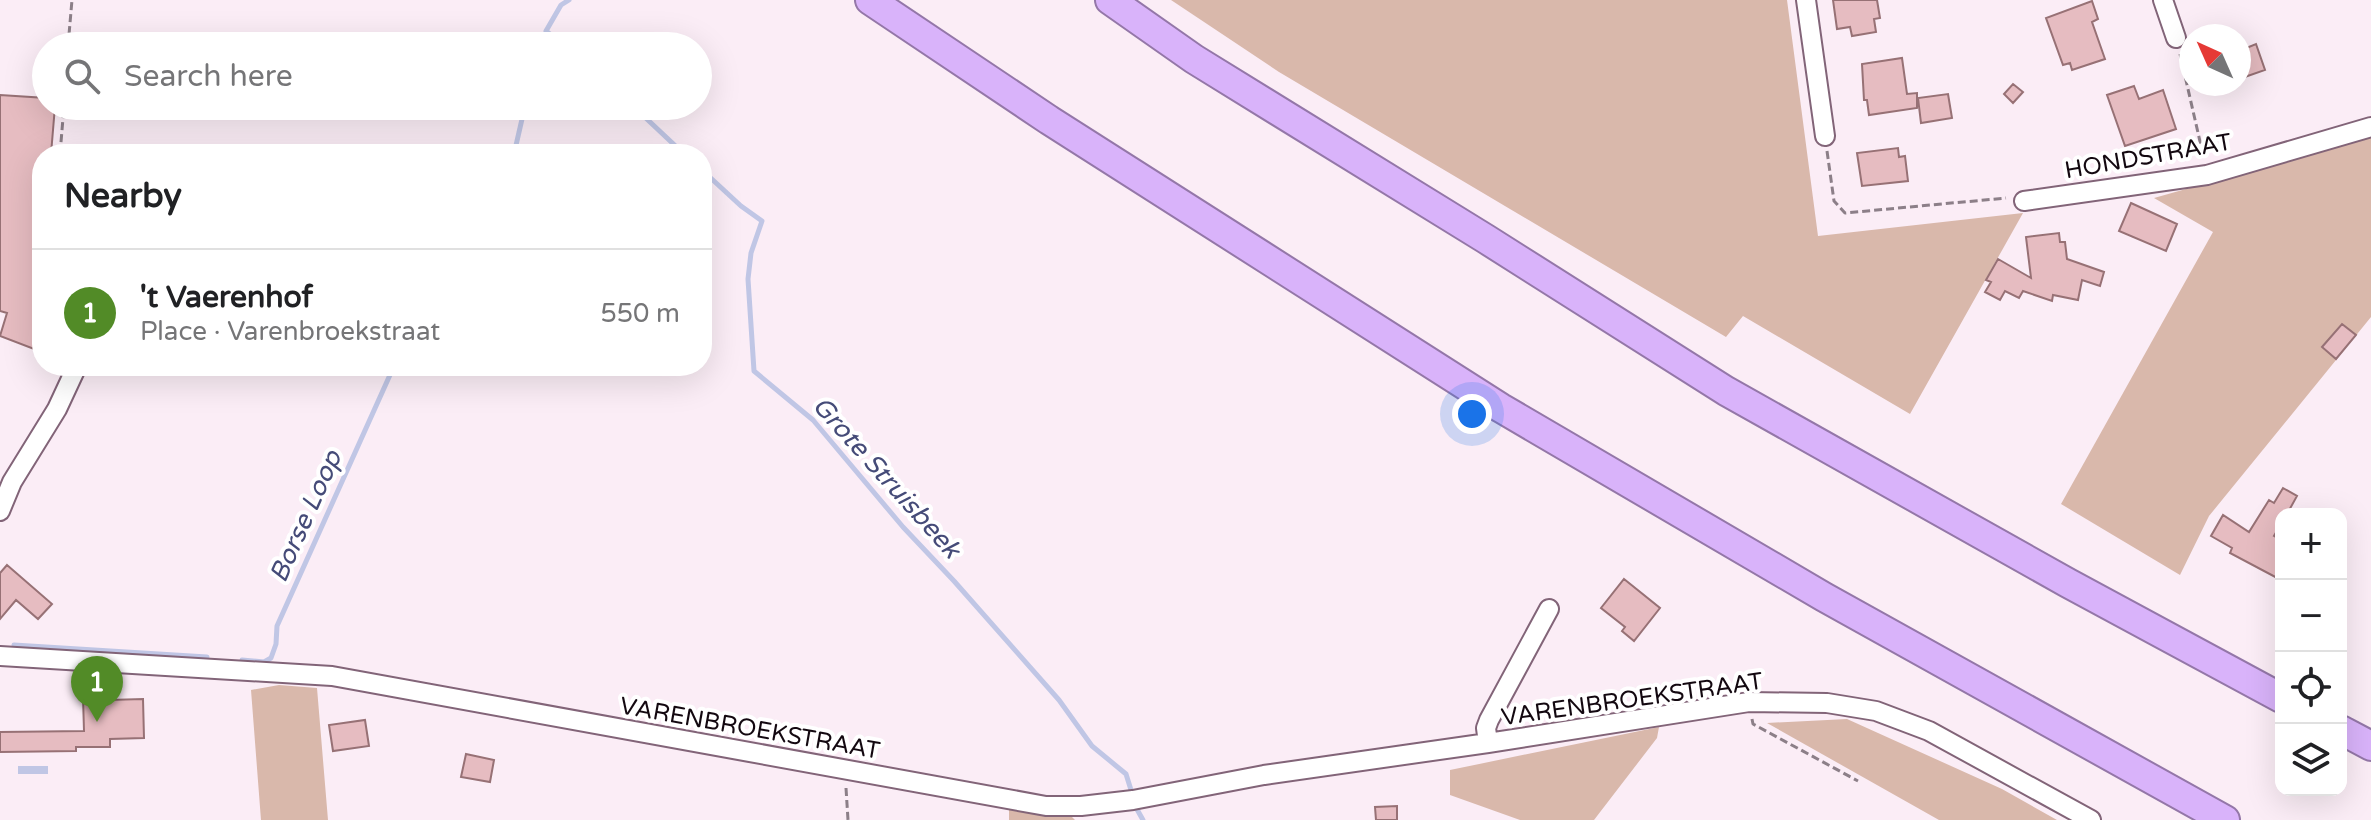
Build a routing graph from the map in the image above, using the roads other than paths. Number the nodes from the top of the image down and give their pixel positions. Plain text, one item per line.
1 (870, 0) edge
2 (1110, 0) edge
3 (1806, 0) edge
4 (2163, 0) edge
5 (2176, 38) road end
6 (2371, 127) edge
7 (1825, 136) road end
8 (2024, 201) road end
9 (72, 376) edge
10 (0, 511) edge
11 (1549, 609) dead end
12 (0, 656) edge
13 (2275, 695) edge
14 (2347, 733) edge
15 (1488, 743) junction
16 (2371, 746) edge
17 (2091, 820) edge
18 (2225, 820) edge

1 - 18 highway
2 - 13 highway
3 - 7 street
4 - 5 street
6 - 8 street, HONDSTRAAT
9 - 10 street
11 - 15 street, VARENBROEKSTRAAT
12 - 15 street, VARENBROEKSTRAAT
14 - 16 highway
15 - 17 street, VARENBROEKSTRAAT

